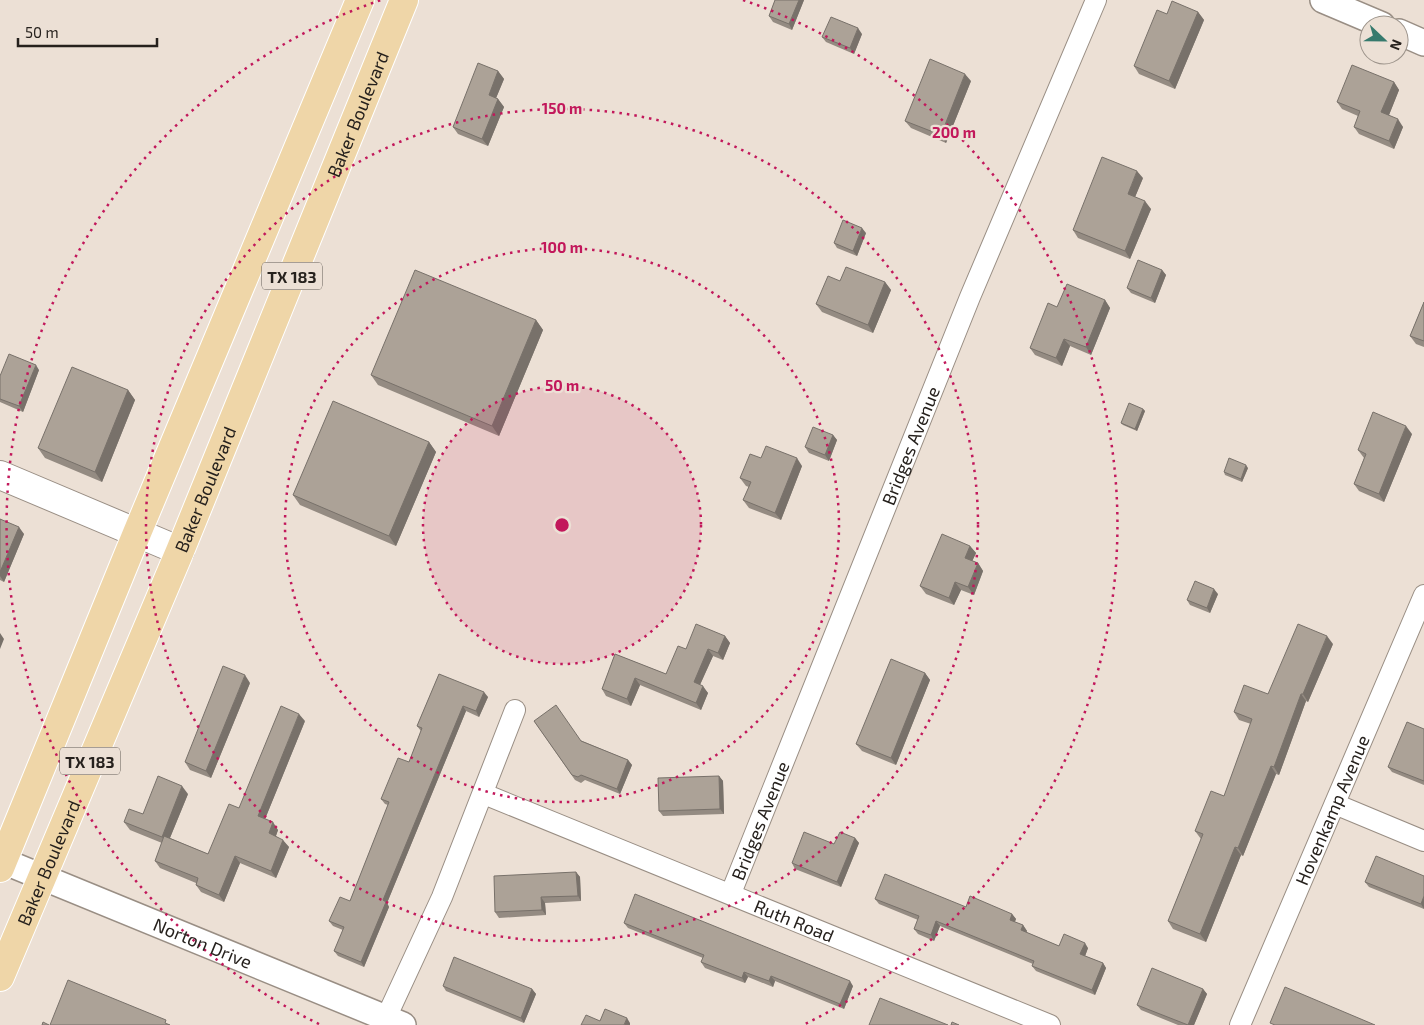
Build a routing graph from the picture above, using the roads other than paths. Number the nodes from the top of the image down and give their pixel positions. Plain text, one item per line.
1 (360, 0) edge
2 (404, 0) edge
3 (1096, 0) edge
4 (1323, 0) edge
5 (1359, 15) edge
6 (1409, 36) edge
7 (1424, 43) edge
8 (0, 475) edge
9 (137, 532) junction
10 (180, 551) junction
11 (1424, 595) edge
12 (515, 710) dead end
13 (484, 794) junction
14 (1335, 804) junction
15 (1424, 841) edge
16 (1, 865) edge
17 (41, 878) junction
18 (731, 893) junction
19 (0, 977) edge
20 (394, 1021) edge
21 (1050, 1025) edge
22 (1240, 1025) edge

1 - 9 main road, TX 183
2 - 10 main road, Baker Boulevard / TX 183
3 - 18 street, Bridges Avenue
4 - 5 street
6 - 7 street
8 - 9 main road
9 - 10 main road
9 - 16 main road, TX 183
10 - 17 main road, Baker Boulevard / TX 183
11 - 14 street, Hovenkamp Avenue
12 - 13 street
13 - 18 street, Ruth Road
13 - 20 street
14 - 15 street
14 - 22 street, Hovenkamp Avenue
16 - 17 street, Norton Drive
17 - 19 main road, Baker Boulevard / TX 183
17 - 20 street, Norton Drive
18 - 21 street, Ruth Road

